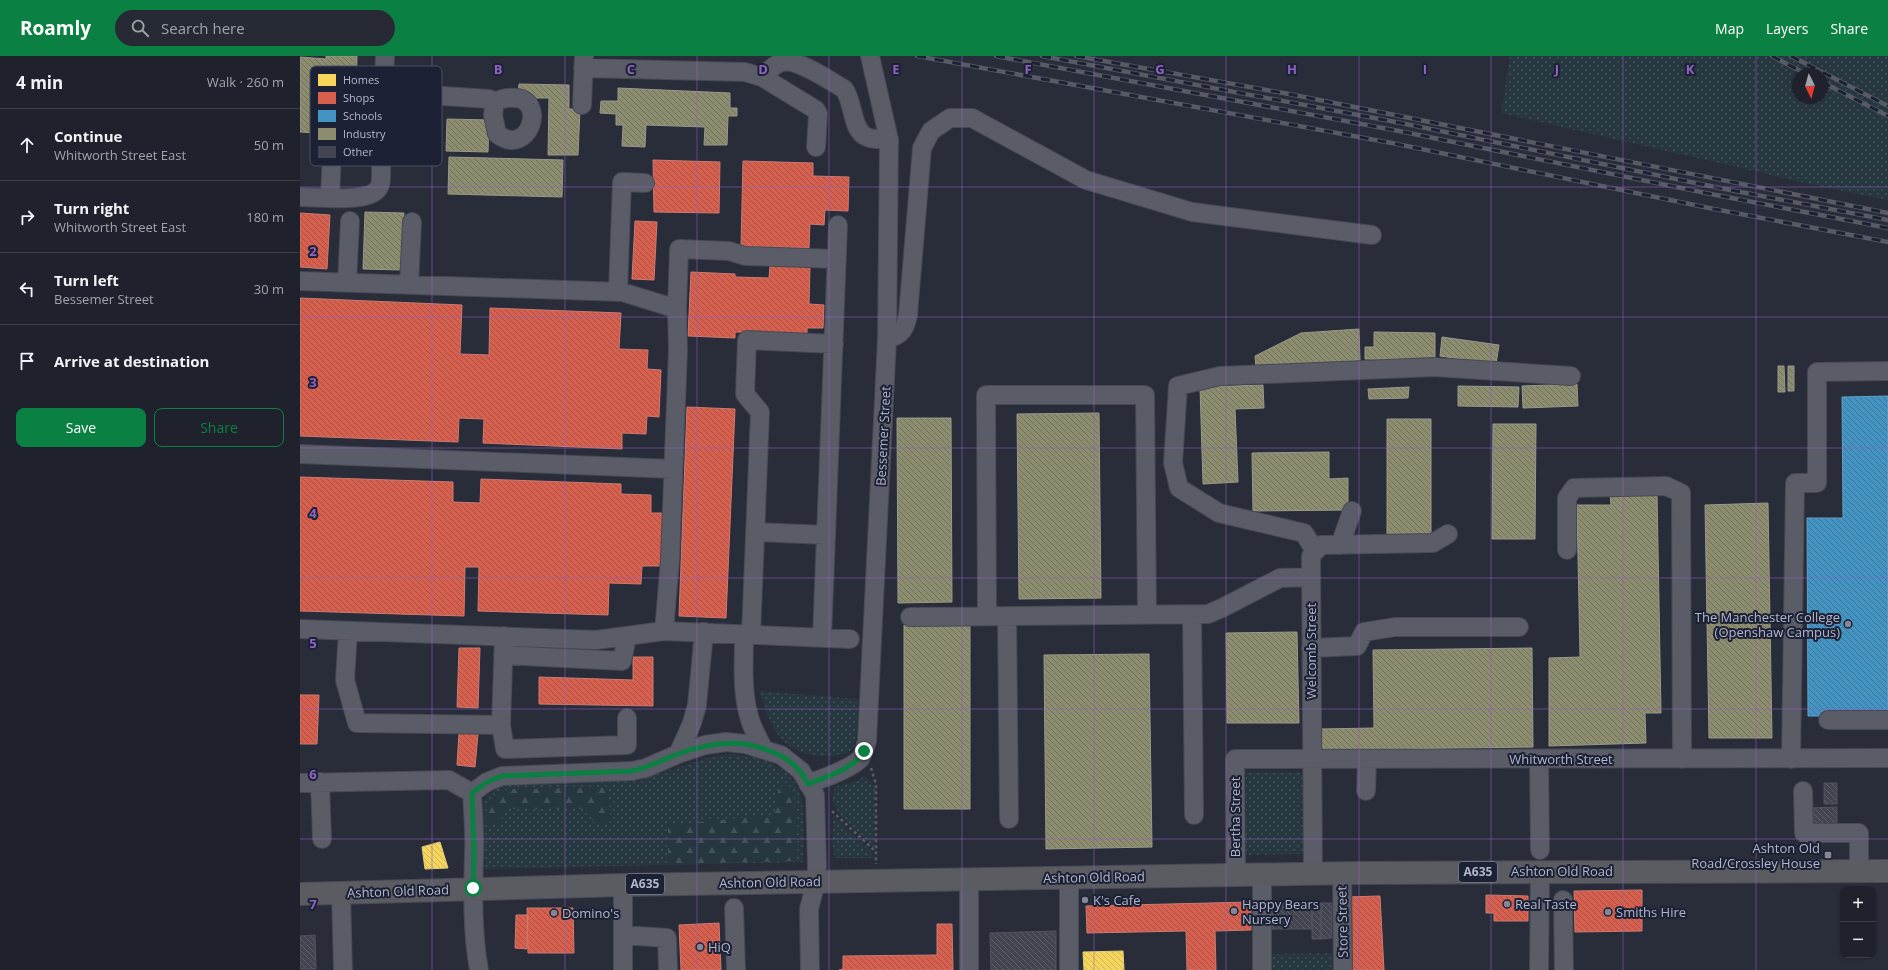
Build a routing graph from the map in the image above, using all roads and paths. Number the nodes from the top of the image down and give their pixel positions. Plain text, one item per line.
1 (384, 56) edge
2 (870, 56) edge
3 (584, 62) edge
4 (384, 66) edge
5 (762, 77) junction
6 (442, 95) edge
7 (495, 102) dead end
8 (582, 105) dead end
9 (889, 140) junction
10 (816, 146) dead end
11 (331, 166) edge
12 (381, 166) edge
13 (645, 183) dead end
14 (300, 196) edge
15 (330, 198) junction
16 (350, 221) dead end
17 (412, 222) dead end
18 (838, 225) dead end
19 (1372, 235) dead end
20 (837, 259) junction
21 (300, 281) edge
22 (347, 283) junction
23 (408, 285) junction
24 (618, 292) junction
25 (677, 309) junction
26 (888, 339) junction
27 (834, 344) junction
28 (1888, 371) edge
29 (1570, 376) dead end
30 (300, 454) edge
31 (673, 469) junction
32 (1352, 511) dead end
33 (755, 532) junction
34 (1448, 534) dead end
35 (826, 535) junction
36 (1340, 545) junction
37 (1567, 550) dead end
38 (1315, 551) junction
39 (1310, 577) junction
40 (1147, 614) junction
41 (1192, 614) junction
42 (987, 616) junction
43 (1007, 616) junction
44 (910, 617) dead end
45 (1519, 626) dead end
46 (300, 629) edge
47 (348, 631) junction
48 (664, 632) junction
49 (704, 632) junction
50 (748, 634) junction
51 (504, 636) junction
52 (627, 637) junction
53 (822, 638) junction
54 (850, 639) dead end
55 (1311, 648) junction
56 (503, 655) junction
57 (627, 718) dead end
58 (1828, 720) dead end
59 (1888, 720) edge
60 (501, 725) junction
61 (866, 746) junction
62 (763, 748) junction
63 (678, 754) junction
64 (1888, 758) edge
65 (1235, 759) joint
66 (1312, 759) junction
67 (1366, 759) junction
68 (1539, 759) junction
69 (1682, 759) junction
70 (1791, 759) junction
71 (1888, 764) edge
72 (320, 782) junction
73 (300, 783) edge
74 (812, 789) junction
75 (1803, 791) dead end
76 (1366, 792) dead end
77 (472, 793) junction
78 (1194, 815) dead end
79 (1009, 819) dead end
80 (322, 839) dead end
81 (1540, 850) dead end
82 (875, 851) junction
83 (876, 865) dead end
84 (1860, 871) junction
85 (1888, 871) edge
86 (1540, 872) junction
87 (1342, 873) junction
88 (1313, 874) junction
89 (1236, 875) junction
90 (1262, 875) junction
91 (1069, 878) junction
92 (969, 879) junction
93 (816, 882) junction
94 (623, 885) junction
95 (473, 888) junction
96 (300, 894) edge
97 (341, 894) junction
98 (1563, 900) dead end
99 (734, 908) dead end
100 (624, 935) junction
101 (1539, 937) junction
102 (1563, 937) junction
103 (343, 970) edge
104 (479, 970) edge
105 (623, 970) edge
106 (668, 970) edge
107 (736, 970) edge
108 (810, 970) edge
109 (969, 970) edge
110 (1069, 970) edge
111 (1262, 970) edge
112 (1343, 970) edge
113 (1539, 970) edge
114 (1564, 970) edge

1 - 4 street
2 - 9 street, Bessemer Street
3 - 5 street
3 - 8 street
5 - 9 street
5 - 10 street
6 - 7 street
9 - 26 street, Bessemer Street
11 - 15 street
12 - 15 street
13 - 24 street
14 - 15 street
16 - 22 street
17 - 23 street
18 - 20 street
19 - 26 street
20 - 25 street
20 - 27 street
21 - 22 street
22 - 23 street
23 - 24 street
24 - 25 street
25 - 31 street
26 - 61 street, Bessemer Street
27 - 33 street
27 - 35 street
28 - 70 street
29 - 38 street
30 - 31 street
31 - 48 street
32 - 36 street
33 - 35 street
33 - 50 street
34 - 36 street
35 - 53 street
36 - 38 street
37 - 69 street
38 - 39 street, Welcomb Street
39 - 41 street
39 - 55 street, Welcomb Street
40 - 41 street
40 - 42 street
40 - 43 street
41 - 78 street
42 - 43 street
42 - 44 street
43 - 79 street
45 - 55 street
46 - 47 street
47 - 51 street
47 - 60 street
48 - 49 street
48 - 52 street
49 - 50 street
49 - 63 street
50 - 53 street
50 - 62 street
51 - 52 street
51 - 56 street
52 - 56 street
53 - 54 street
55 - 66 street, Welcomb Street
56 - 60 street
57 - 60 street
58 - 59 street
61 - 74 street
61 - 82 path
62 - 63 street
62 - 74 street
63 - 77 street
64 - 70 street, Whitworth Street
64 - 71 street
65 - 66 street, Whitworth Street
65 - 89 street, Bertha Street
66 - 67 street, Whitworth Street
66 - 88 street, Welcomb Street
67 - 68 street, Whitworth Street
67 - 76 street
68 - 69 street, Whitworth Street
68 - 81 street
69 - 70 street, Whitworth Street
72 - 73 street
72 - 77 street
72 - 80 street
74 - 82 path
74 - 93 street
75 - 84 street
77 - 95 street
82 - 83 path
84 - 85 highway, Ashton Old Road / A635
84 - 86 highway, Ashton Old Road / A635
86 - 87 highway, Ashton Old Road / A635
86 - 101 street
87 - 88 highway, Ashton Old Road / A635
87 - 112 street, Store Street
88 - 90 highway, Ashton Old Road / A635
89 - 90 highway, Ashton Old Road / A635
89 - 91 highway, Ashton Old Road / A635
90 - 111 street
91 - 92 highway, Ashton Old Road / A635
91 - 110 street
92 - 93 highway, Ashton Old Road / A635
92 - 109 street
93 - 94 highway, Ashton Old Road / A635
93 - 108 street
94 - 95 highway, Ashton Old Road / A635
94 - 100 street
95 - 97 highway, Ashton Old Road / A635
95 - 104 street
96 - 97 highway, Ashton Old Road / A635
97 - 103 street
98 - 102 street
99 - 107 street
100 - 105 street
100 - 106 street
101 - 102 street
101 - 113 street
102 - 114 street

